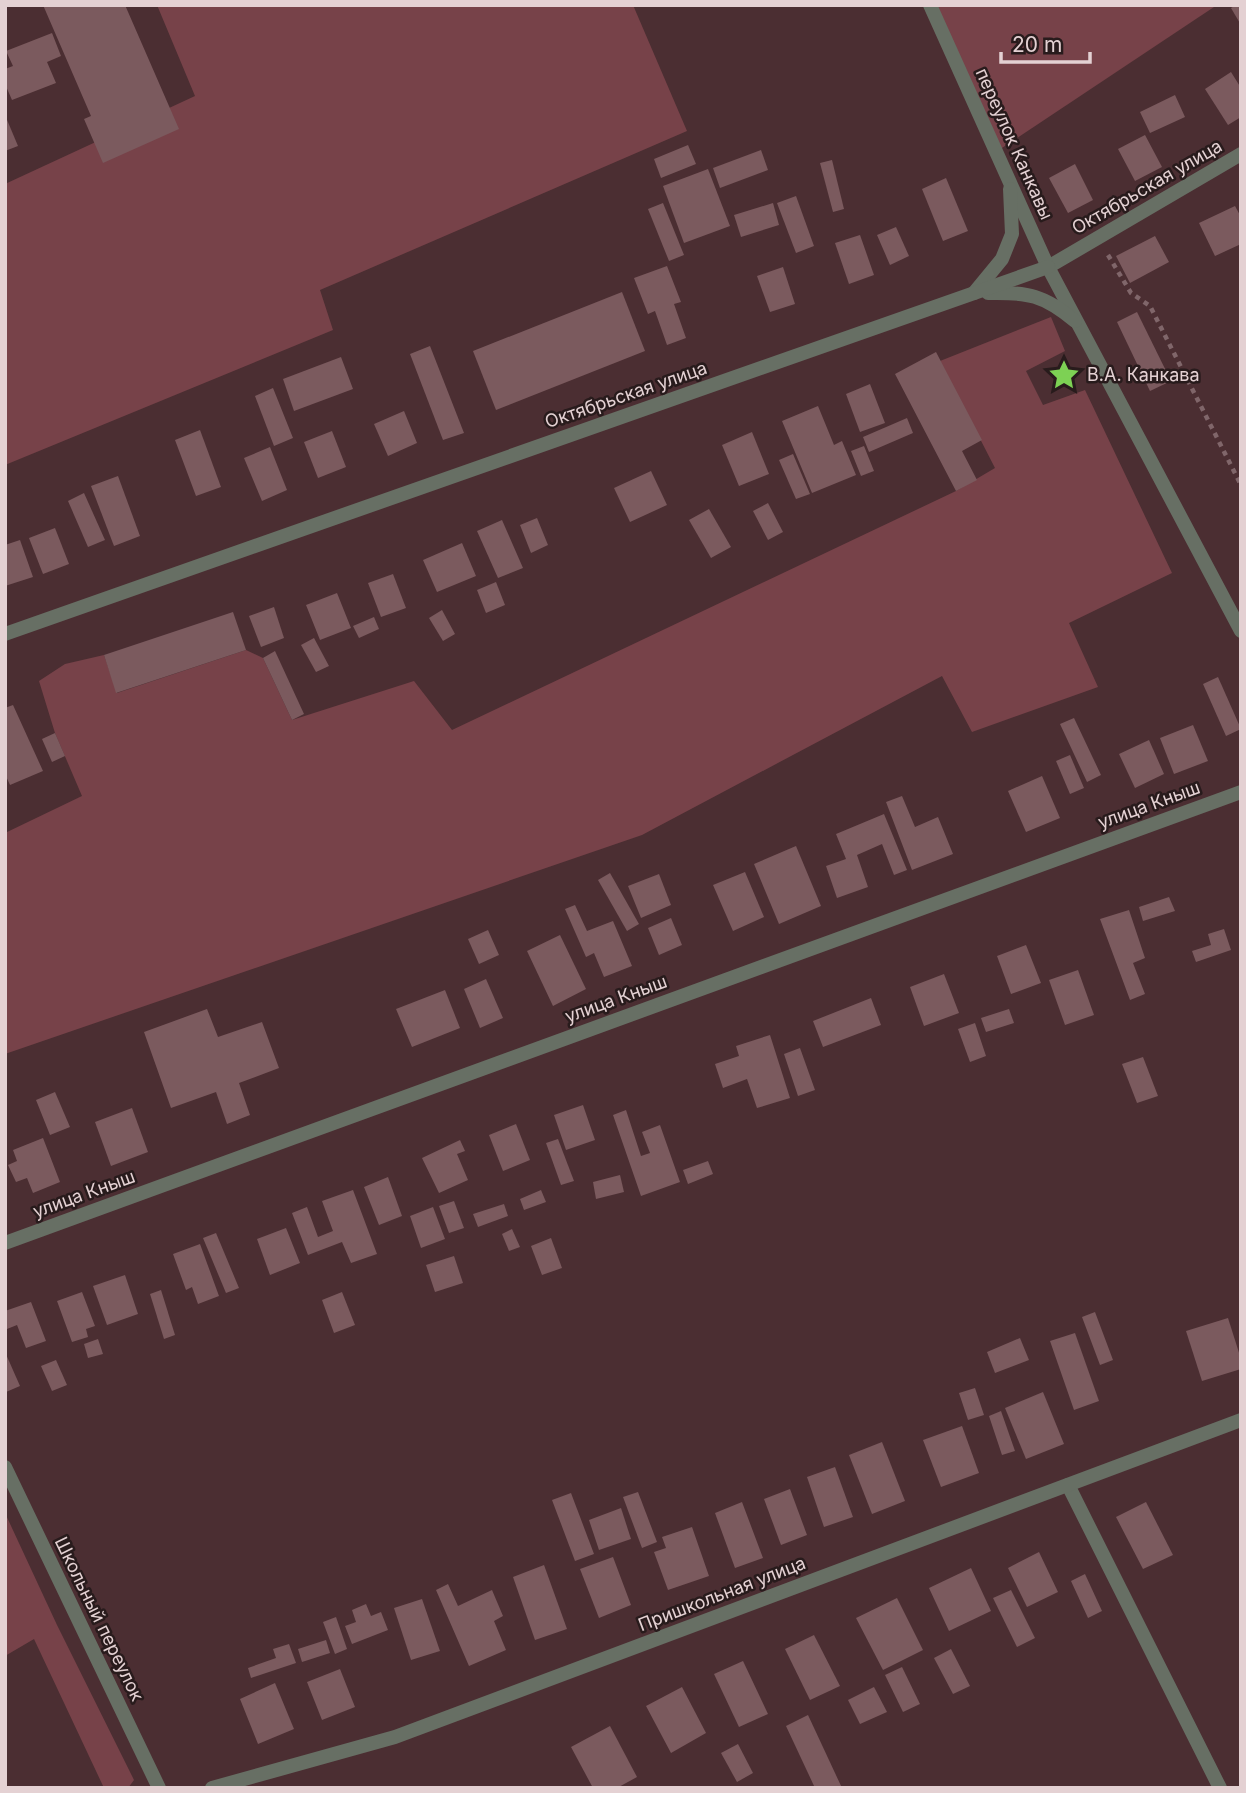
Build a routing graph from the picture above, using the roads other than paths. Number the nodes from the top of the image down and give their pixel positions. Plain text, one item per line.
1 (930, 5) edge
2 (1241, 154) edge
3 (1009, 181) junction
4 (1048, 267) junction
5 (974, 293) junction
6 (1081, 327) junction
7 (1241, 631) edge
8 (5, 634) edge
9 (1241, 792) edge
10 (5, 1243) edge
11 (1241, 1420) edge
12 (5, 1467) edge
13 (1068, 1485) junction
14 (159, 1788) edge
15 (212, 1788) edge
16 (1220, 1788) edge

1 - 3 street, переулок Канкавы
2 - 4 street, Октябрьская улица
3 - 4 street, переулок Канкавы
3 - 5 street
4 - 5 street, Октябрьская улица
4 - 6 street, переулок Канкавы
5 - 6 street
5 - 8 street, Октябрьская улица
6 - 7 street, переулок Канкавы
9 - 10 street, улица Кныш
11 - 13 street, Пришкольная улица
12 - 14 street, Школьный переулок
13 - 15 street, Пришкольная улица
13 - 16 street

